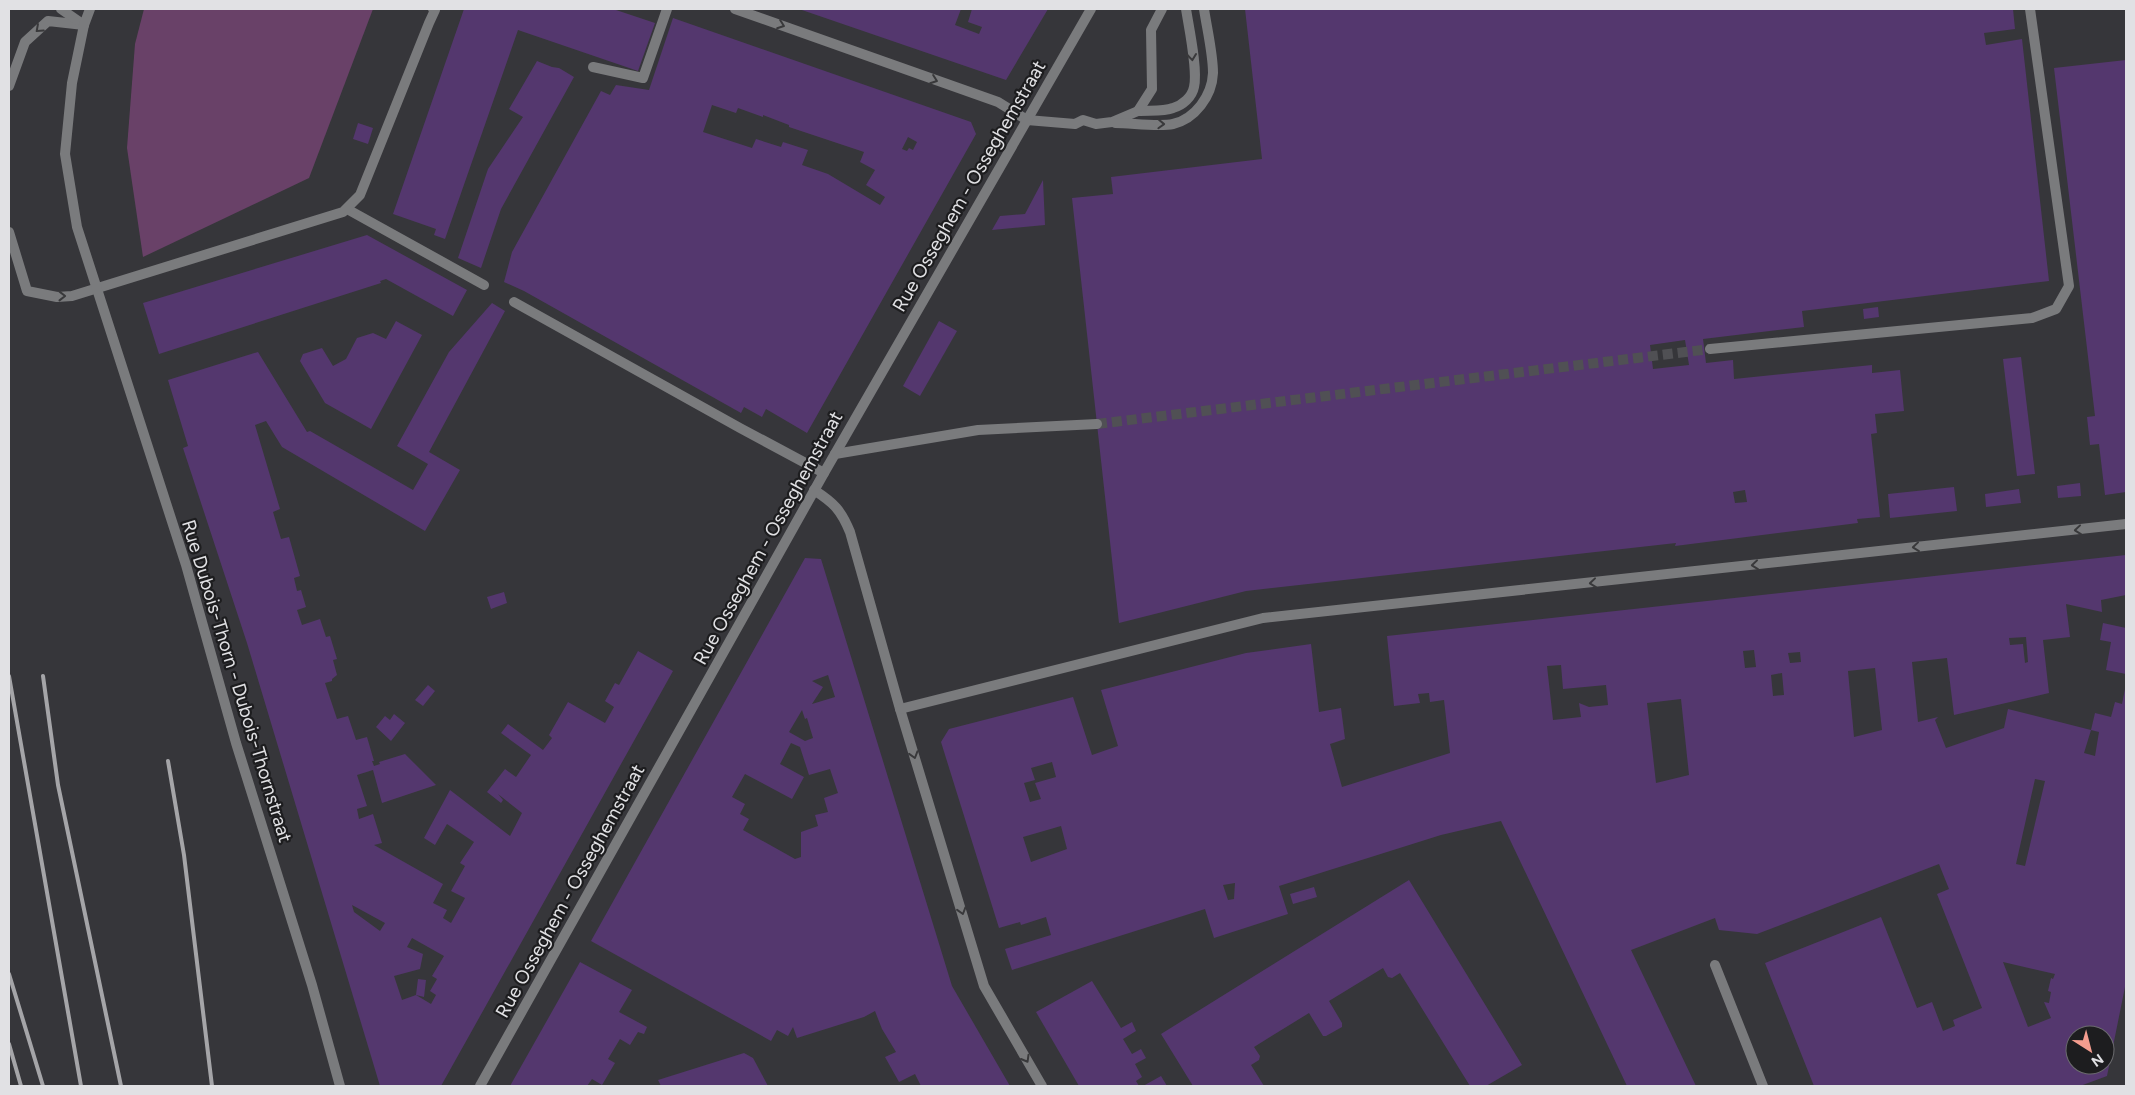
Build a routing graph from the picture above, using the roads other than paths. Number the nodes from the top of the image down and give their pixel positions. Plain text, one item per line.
1 (61, 9) edge
2 (90, 9) edge
3 (433, 9) edge
4 (667, 9) edge
5 (735, 9) edge
6 (1090, 9) edge
7 (1162, 9) edge
8 (1186, 9) edge
9 (1204, 9) edge
10 (2030, 9) edge
11 (84, 25) junction
12 (593, 67) dead end
13 (9, 86) edge
14 (1138, 111) junction
15 (1027, 120) junction
16 (1112, 122) junction
17 (347, 209) junction
18 (9, 232) edge
19 (484, 285) dead end
20 (96, 288) junction
21 (514, 302) dead end
22 (1710, 349) tunnel mouth
23 (1097, 424) tunnel mouth
24 (835, 454) junction
25 (824, 473) junction
26 (814, 490) junction
27 (2126, 524) edge
28 (900, 709) junction
29 (1715, 965) dead end
30 (340, 1086) edge
31 (480, 1086) edge
32 (1042, 1086) edge
33 (1762, 1086) edge

1 - 11 street
2 - 11 street, Rue Dubois-Thorn - Dubois-Thornstraat
3 - 17 street
4 - 12 street
5 -> 15 street
6 - 15 street, Rue Osseghem - Osseghemstraat
7 - 14 street
8 -> 14 street
16 -> 9 street
10 - 22 street
11 -> 13 street
11 - 20 street, Rue Dubois-Thorn - Dubois-Thornstraat
14 - 16 street
15 - 16 street
15 - 24 street, Rue Osseghem - Osseghemstraat
17 - 19 street
17 - 20 street
18 -> 20 street
20 - 30 street, Rue Dubois-Thorn - Dubois-Thornstraat
21 - 25 street
23 - 24 street
24 - 25 street, Rue Osseghem - Osseghemstraat
25 - 26 street, Rue Osseghem - Osseghemstraat
26 - 28 street
26 - 31 street, Rue Osseghem - Osseghemstraat
27 -> 28 street
28 -> 32 street
29 - 33 street

